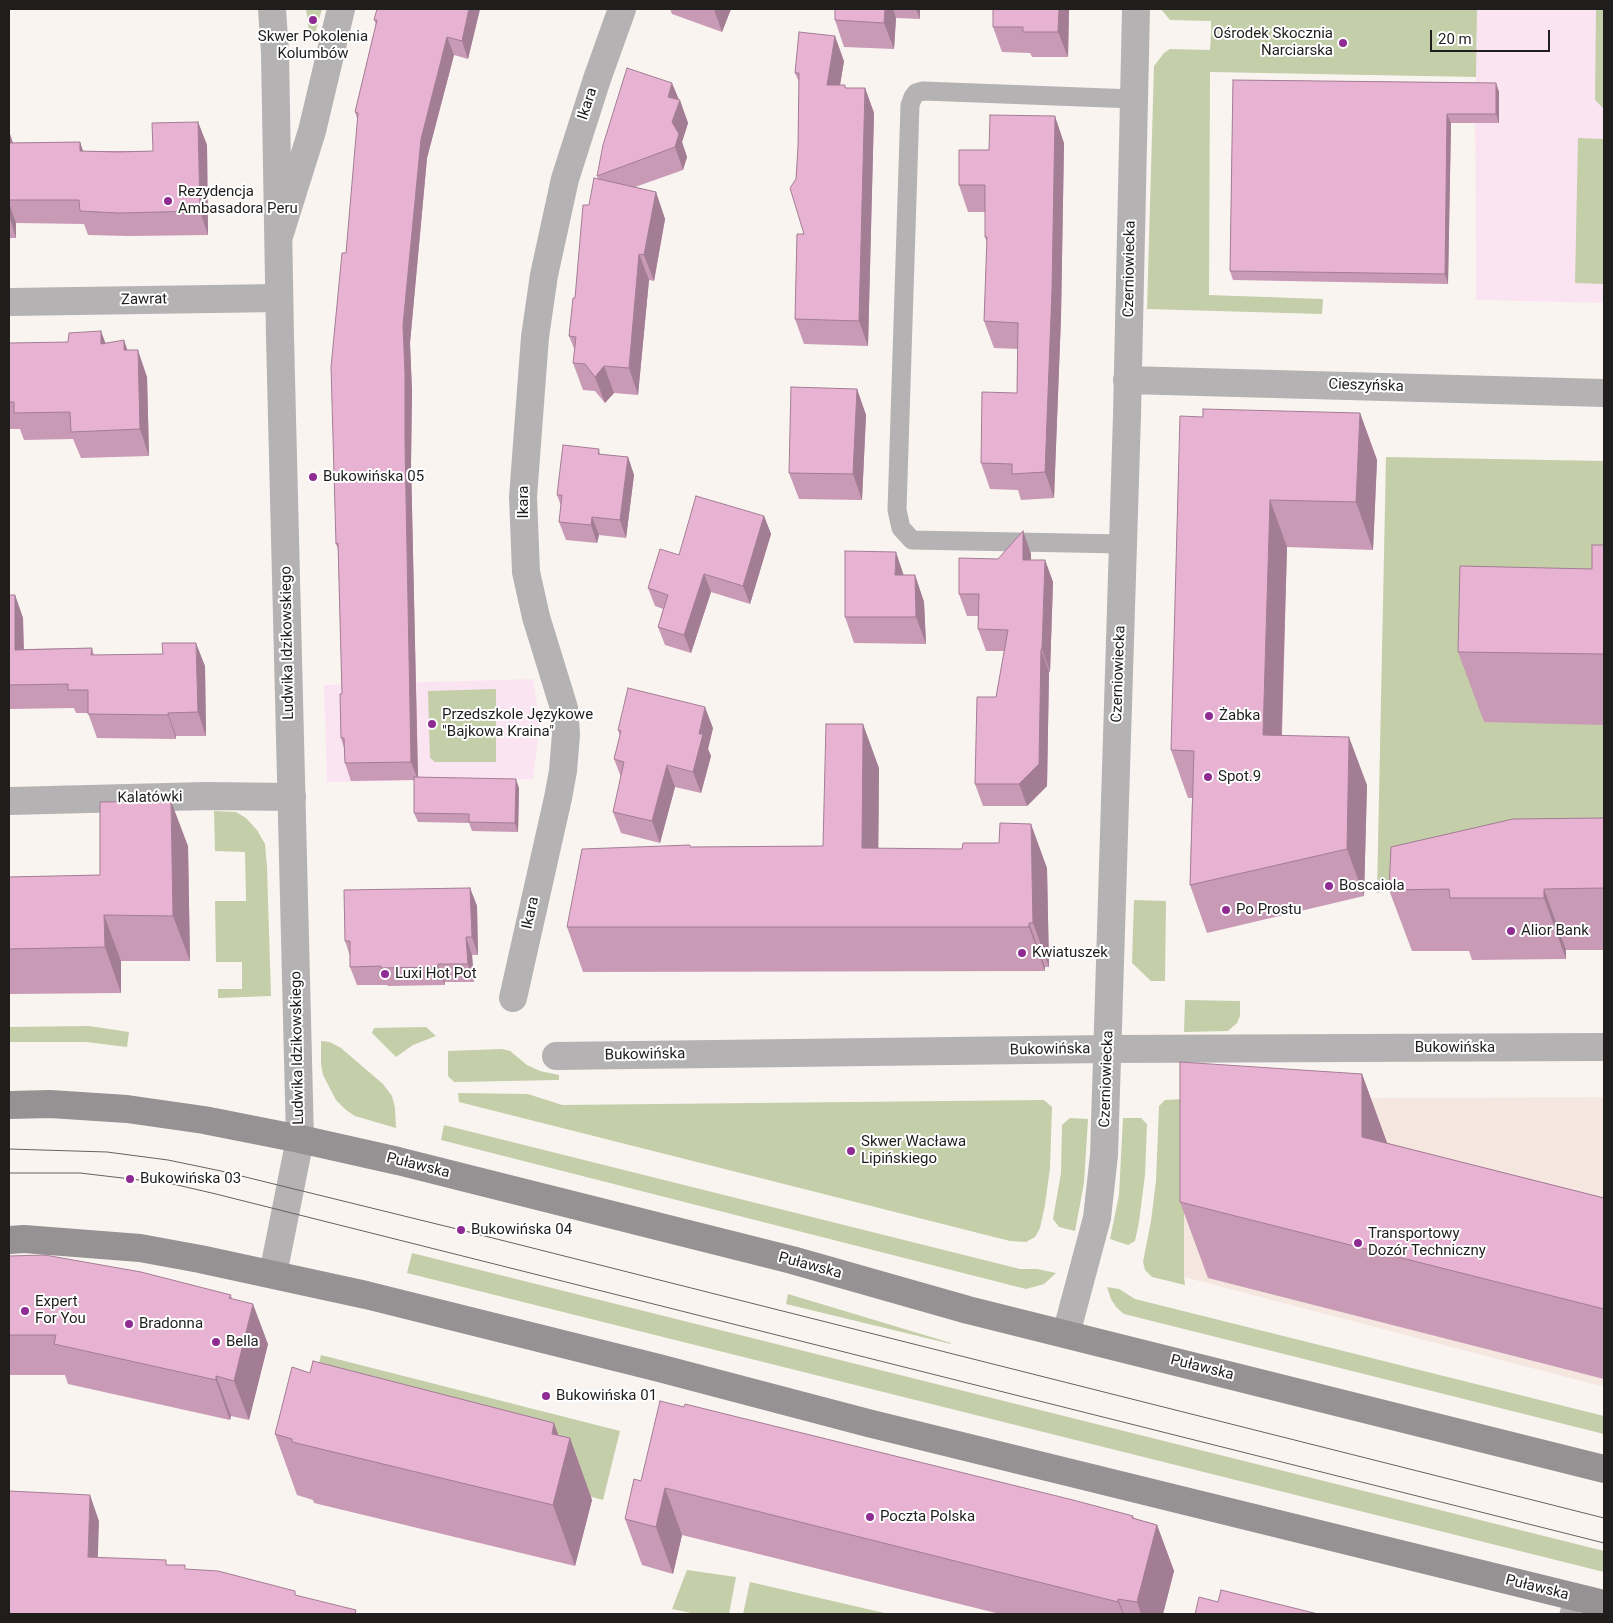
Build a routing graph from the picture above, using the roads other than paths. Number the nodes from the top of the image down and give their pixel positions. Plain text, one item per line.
1 (272, 9) edge
2 (341, 9) edge
3 (622, 9) edge
4 (1136, 9) edge
5 (1134, 99) junction
6 (279, 237) junction
7 (279, 298) junction
8 (9, 302) edge
9 (1127, 380) junction
10 (1604, 393) edge
11 (1122, 544) junction
12 (292, 797) junction
13 (9, 801) edge
14 (513, 998) dead end
15 (1604, 1047) edge
16 (1108, 1050) junction
17 (556, 1056) dead end
18 (9, 1105) edge
19 (300, 1138) junction
20 (9, 1240) edge
21 (273, 1274) junction
22 (1066, 1334) junction
23 (1604, 1469) edge
24 (1604, 1604) edge
25 (1571, 1606) edge

1 - 6 street, Ludwika Idzikowskiego
2 - 6 street
3 - 14 street, Ikara
4 - 5 street, Czerniowiecka
5 - 9 street, Czerniowiecka
5 - 11 lane
6 - 7 street, Ludwika Idzikowskiego
7 - 8 street, Zawrat
7 - 12 street, Ludwika Idzikowskiego
9 - 10 street, Cieszyńska
9 - 11 street, Czerniowiecka
11 - 16 street, Czerniowiecka
12 - 13 street, Kalatówki
12 - 19 street, Ludwika Idzikowskiego
15 - 16 street, Bukowińska
16 - 17 street, Bukowińska
16 - 22 street, Czerniowiecka
18 - 19 main road, Puławska
19 - 21 street, Ludwika Idzikowskiego
19 - 22 main road, Puławska
20 - 21 main road, Puławska
21 - 25 main road, Puławska
22 - 23 main road, Puławska
24 - 25 main road, Puławska

